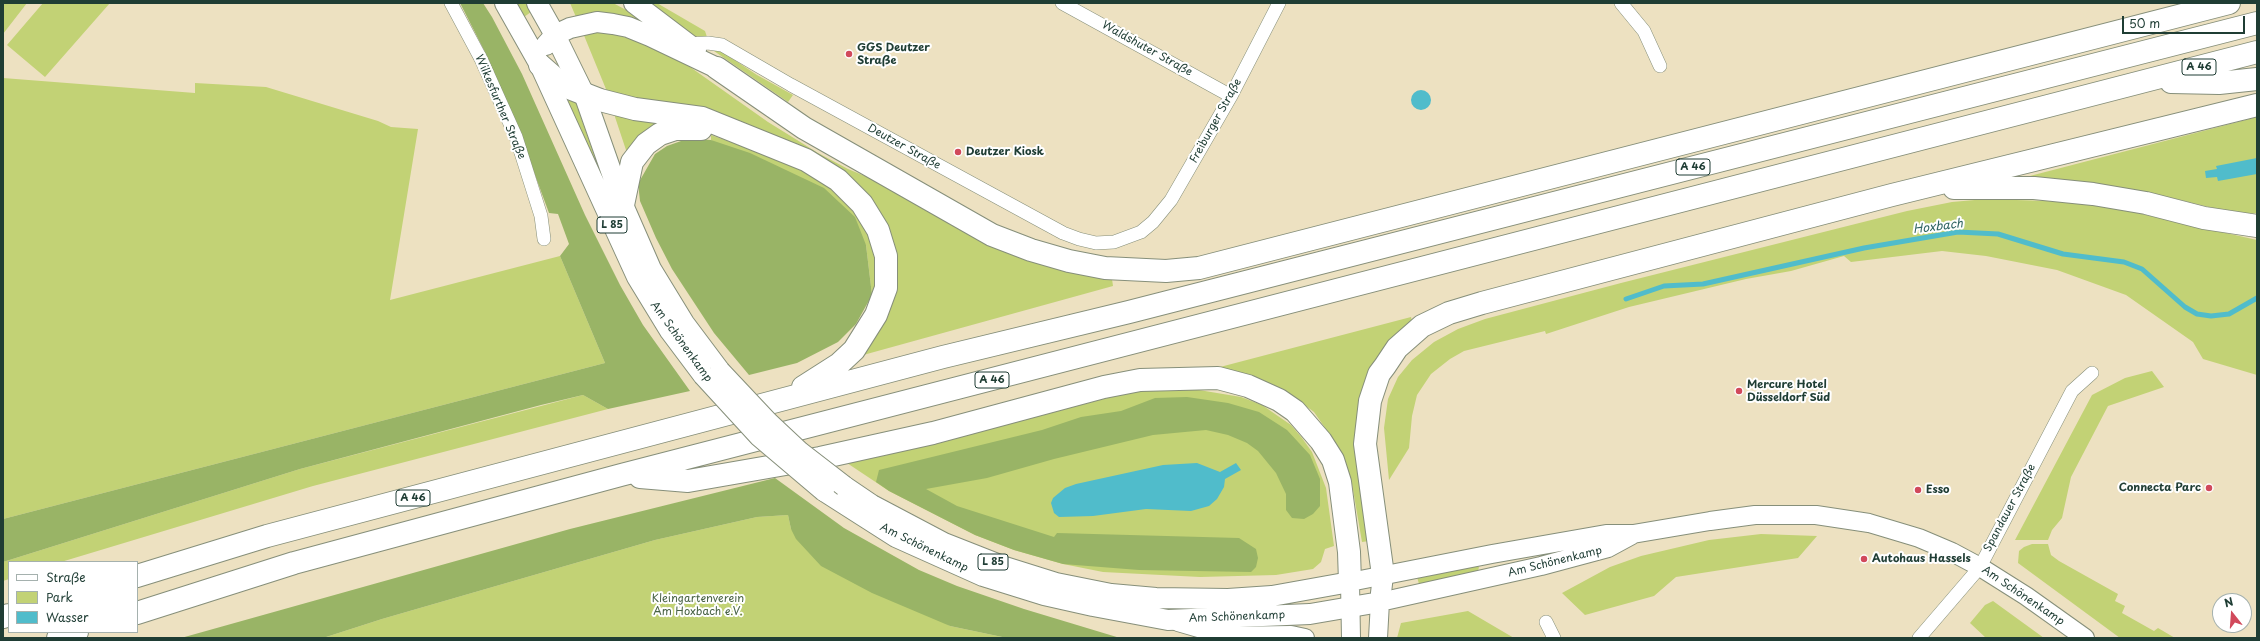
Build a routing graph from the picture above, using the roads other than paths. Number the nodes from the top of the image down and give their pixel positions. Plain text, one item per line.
1 (451, 3) edge
2 (505, 3) edge
3 (537, 3) edge
4 (634, 3) edge
5 (1062, 3) edge
6 (1279, 3) edge
7 (1621, 3) edge
8 (2179, 3) edge
9 (2229, 3) edge
10 (2257, 23) edge
11 (2121, 30) junction
12 (555, 35) junction
13 (688, 44) junction
14 (669, 46) junction
15 (2257, 52) edge
16 (540, 65) junction
17 (1660, 66) dead end
18 (717, 68) junction
19 (2257, 79) edge
20 (2142, 82) junction
21 (584, 94) junction
22 (1231, 96) junction
23 (2257, 105) edge
24 (738, 132) junction
25 (1892, 196) junction
26 (622, 205) junction
27 (2257, 226) edge
28 (1141, 232) joint
29 (544, 239) dead end
30 (1199, 268) junction
31 (1129, 312) junction
32 (711, 373) junction
33 (2092, 373) dead end
34 (780, 399) junction
35 (621, 475) junction
36 (1632, 534) junction
37 (1980, 567) junction
38 (1383, 575) junction
39 (138, 576) edge
40 (1350, 582) junction
41 (1368, 604) junction
42 (138, 613) edge
43 (1168, 620) junction
44 (1546, 622) dead end
45 (74, 633) edge
46 (1378, 634) edge
47 (58, 638) edge
48 (1305, 638) edge
49 (1351, 638) edge
50 (1554, 638) edge
51 (1919, 638) edge
52 (2085, 638) edge

1 - 29 street, Wilkesfurther Straße
2 - 16 main road, Am Schönenkamp / L 85
3 - 12 main road, Am Schönenkamp / L 85
4 - 13 main road
5 - 22 street, Waldshuter Straße
6 - 22 street, Freiburger Straße
7 - 17 street
8 - 11 highway
9 - 11 highway
10 - 31 highway, A 46
11 - 30 highway
12 - 14 main road
12 - 16 main road
12 - 21 main road, Am Schönenkamp / L 85
13 - 14 street, Deutzer Straße
13 - 18 main road
13 - 28 street, Deutzer Straße
14 - 18 main road
15 - 20 highway, A 46
16 - 21 highway
16 - 32 main road, Am Schönenkamp / L 85
18 - 30 highway
19 - 20 highway
20 - 35 highway, A 46
21 - 24 highway
21 - 26 main road, Am Schönenkamp / L 85
22 - 28 street, Freiburger Straße
23 - 25 highway
24 - 26 highway
24 - 34 highway
25 - 27 highway
25 - 38 highway
26 - 32 main road, Am Schönenkamp / L 85
30 - 31 highway
31 - 34 highway, A 46
32 - 40 main road, Am Schönenkamp / L 85, bridge
32 - 43 main road, Am Schönenkamp / L 85, bridge
33 - 37 street, Spandauer Straße
34 - 39 highway, A 46
35 - 40 highway
35 - 42 highway, A 46
36 - 37 main road, Am Schönenkamp / L 85
36 - 38 main road, Am Schönenkamp / L 85
36 - 41 main road, Am Schönenkamp / L 85
37 - 51 street, Spandauer Straße
37 - 52 main road, Am Schönenkamp / L 85
38 - 40 main road, Am Schönenkamp / L 85
38 - 41 main road
40 - 41 main road
41 - 43 main road, Am Schönenkamp / L 85
41 - 46 main road
41 - 49 main road
43 - 48 main road
44 - 50 street
45 - 47 highway

